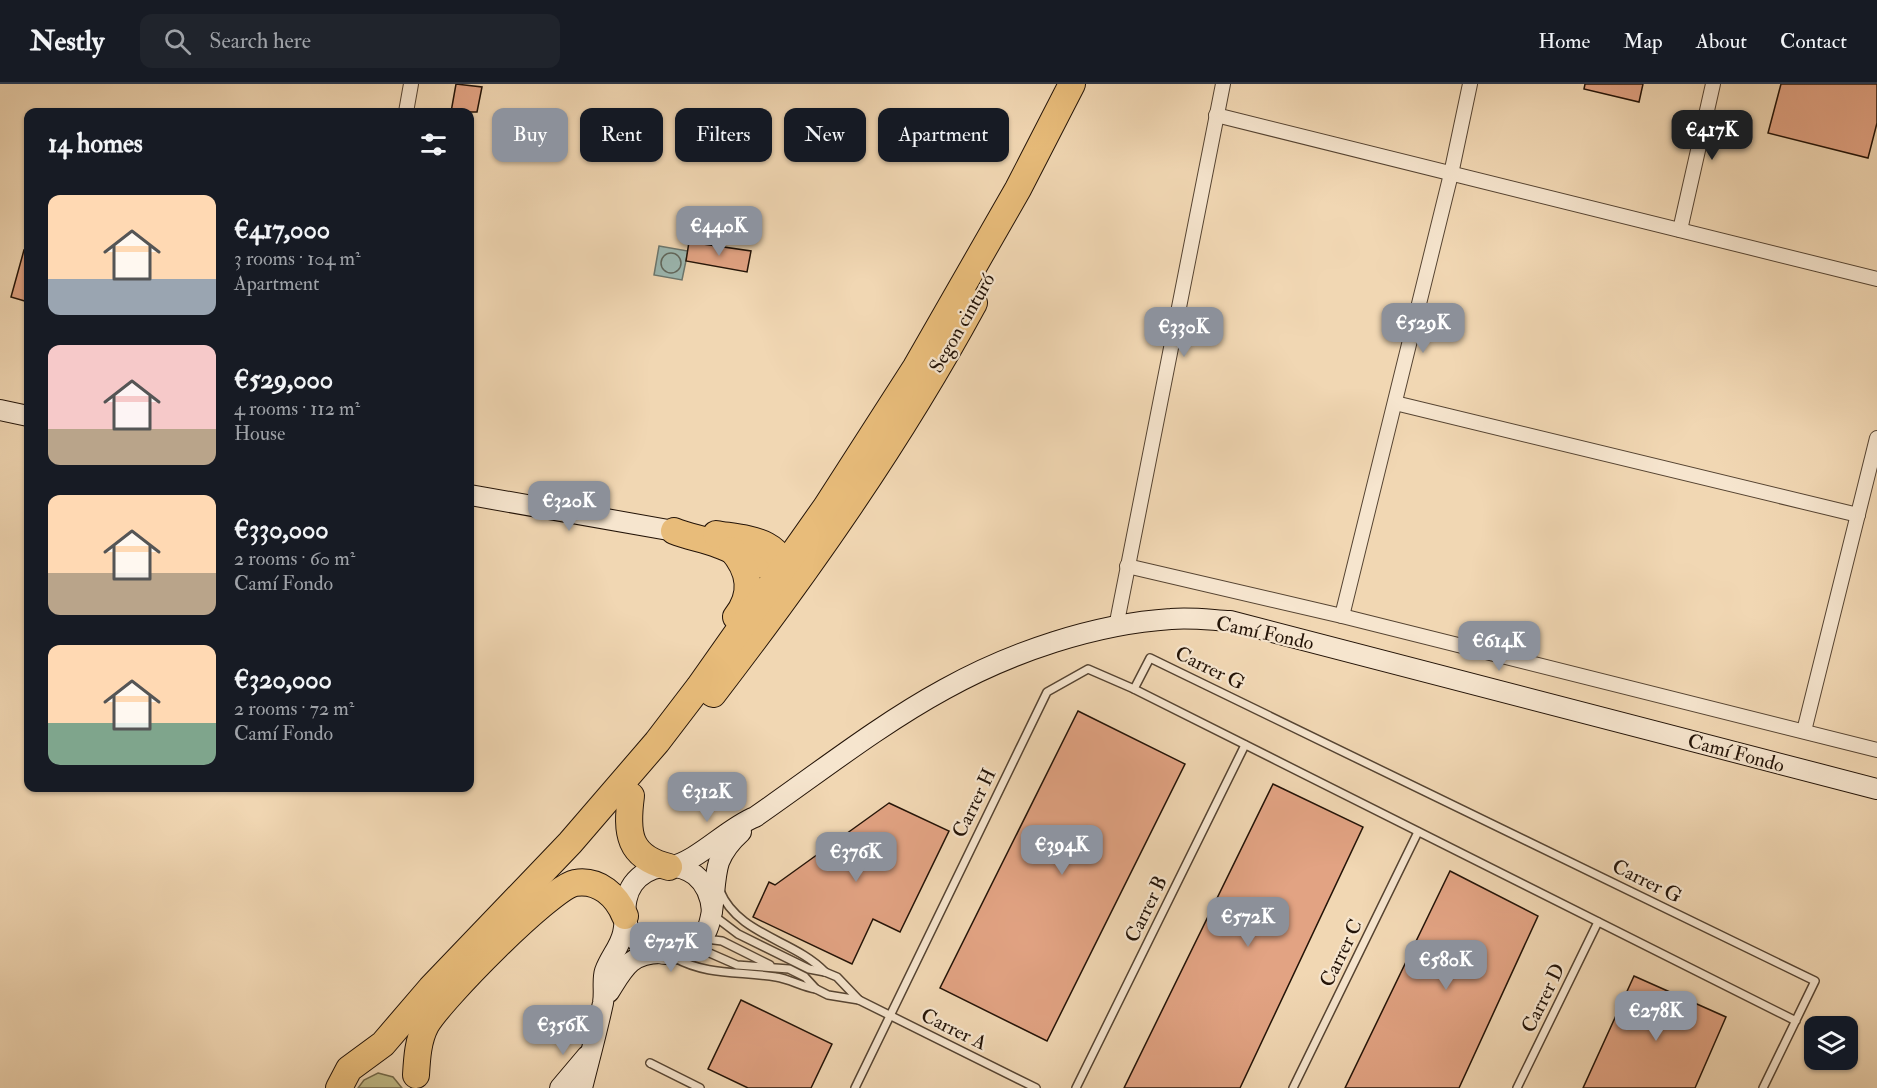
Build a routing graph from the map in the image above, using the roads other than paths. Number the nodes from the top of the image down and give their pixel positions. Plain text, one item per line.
1 (411, 84) edge
2 (1072, 84) edge
3 (1085, 84) edge
4 (1223, 84) edge
5 (1470, 84) edge
6 (1713, 84) edge
7 (407, 108) edge
8 (1216, 115) junction
9 (1451, 174) junction
10 (1680, 231) junction
11 (1877, 279) edge
12 (970, 311) junction
13 (1395, 404) junction
14 (0, 410) edge
15 (24, 415) edge
16 (1877, 438) edge
17 (474, 496) edge
18 (826, 507) junction
19 (1858, 515) junction
20 (674, 531) joint
21 (741, 544) junction
22 (1126, 566) junction
23 (784, 567) junction
24 (1342, 616) junction
25 (1116, 627) junction
26 (1134, 689) junction
27 (688, 714) junction
28 (1804, 731) junction
29 (1245, 745) junction
30 (1877, 750) edge
31 (1877, 789) edge
32 (631, 796) junction
33 (755, 817) junction
34 (1418, 832) junction
35 (669, 867) junction
36 (716, 875) junction
37 (712, 911) junction
38 (625, 916) junction
39 (523, 921) junction
40 (1598, 922) junction
41 (693, 947) junction
42 (662, 954) junction
43 (781, 968) junction
44 (825, 972) junction
45 (816, 989) junction
46 (604, 1000) junction
47 (859, 1000) junction
48 (888, 1015) junction
49 (1796, 1021) junction
50 (591, 1052) junction
51 (365, 1058) junction
52 (650, 1063) dead end
53 (420, 1083) edge
54 (1026, 1086) edge
55 (338, 1087) edge
56 (560, 1088) edge
57 (582, 1088) edge
58 (700, 1088) edge
59 (855, 1088) edge
60 (1036, 1088) edge
61 (1077, 1088) edge
62 (1293, 1088) edge
63 (1517, 1088) edge
64 (1763, 1088) edge

1 - 7 street
2 - 18 highway, Segon cinturó
3 - 12 highway, Segon cinturó
4 - 8 street
5 - 9 street
6 - 10 street
8 - 9 street
8 - 22 street
9 - 10 street
9 - 13 street
10 - 11 street
12 - 23 highway
12 - 27 highway, Segon cinturó
13 - 19 street
13 - 24 street
14 - 15 street
16 - 19 street
17 - 20 street
18 - 21 highway
18 - 23 highway, Segon cinturó
19 - 28 street
20 - 21 highway
21 - 23 highway
21 - 27 highway
22 - 24 street
22 - 25 street
23 - 27 highway, Segon cinturó
23 - 27 highway
24 - 28 street
25 - 31 street, Camí Fondo
25 - 33 street, Camí Fondo
26 - 29 lane
26 - 48 lane, Carrer H
26 - 49 lane, Carrer G
27 - 32 highway
27 - 51 highway
28 - 30 street
29 - 34 lane
29 - 61 lane, Carrer B
32 - 35 highway
32 - 39 highway
33 - 35 street
33 - 36 street
34 - 40 lane
34 - 62 lane, Carrer C
35 - 37 street
35 - 38 street
36 - 37 street
36 - 44 lane
37 - 41 street
37 - 44 lane
38 - 39 highway
38 - 42 street
38 - 46 street
39 - 53 highway
40 - 49 lane
40 - 63 lane, Carrer D
41 - 42 street
41 - 43 lane
41 - 43 lane
42 - 45 lane
42 - 46 street
43 - 45 lane
44 - 47 lane
45 - 47 lane
46 - 50 street
47 - 48 lane, Carrer A
48 - 54 lane, Carrer A
48 - 59 lane
49 - 64 lane
50 - 56 street
50 - 57 street
51 - 53 highway
51 - 55 highway
52 - 58 lane
54 - 60 lane, Carrer A

